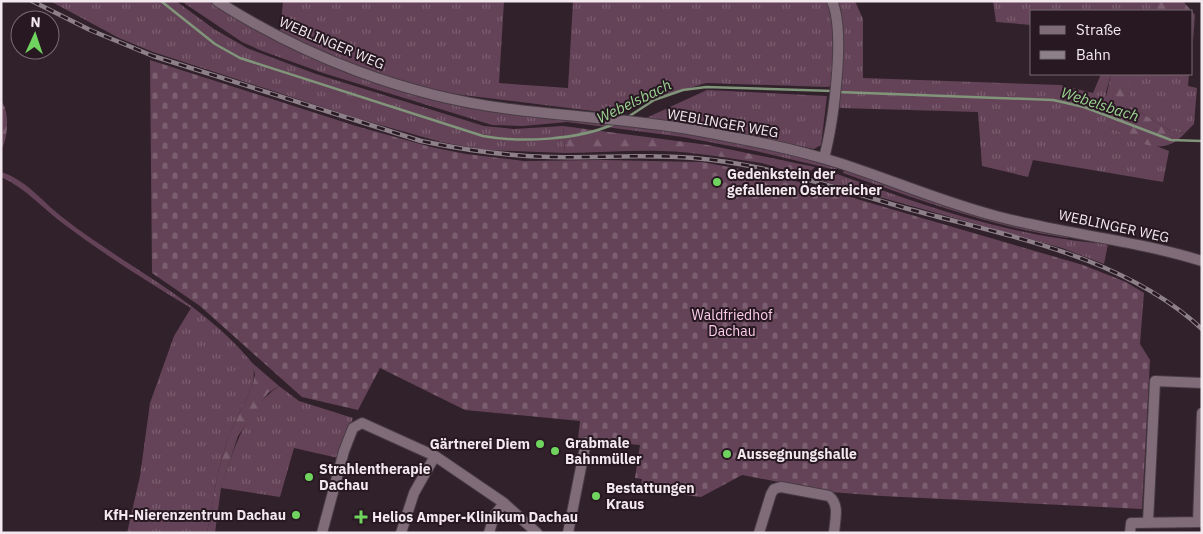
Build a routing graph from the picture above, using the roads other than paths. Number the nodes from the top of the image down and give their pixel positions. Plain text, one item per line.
1 (217, 1) edge
2 (832, 1) edge
3 (824, 158) junction
4 (1202, 262) edge
5 (1202, 383) edge
6 (1202, 413) edge
7 (586, 442) dead end
8 (435, 456) junction
9 (504, 503) junction
10 (1148, 522) junction
11 (1200, 522) edge
12 (322, 533) edge
13 (401, 533) edge
14 (489, 533) edge
15 (537, 533) edge
16 (568, 533) edge
17 (759, 533) edge
18 (834, 533) edge
19 (1130, 533) edge

1 - 3 street, WEBLINGER WEG
2 - 3 street
3 - 4 street, WEBLINGER WEG
5 - 10 street
6 - 11 street
7 - 16 street
8 - 9 street
8 - 12 street
8 - 13 street
9 - 14 street
9 - 15 street
10 - 11 street
10 - 19 street
17 - 18 street

